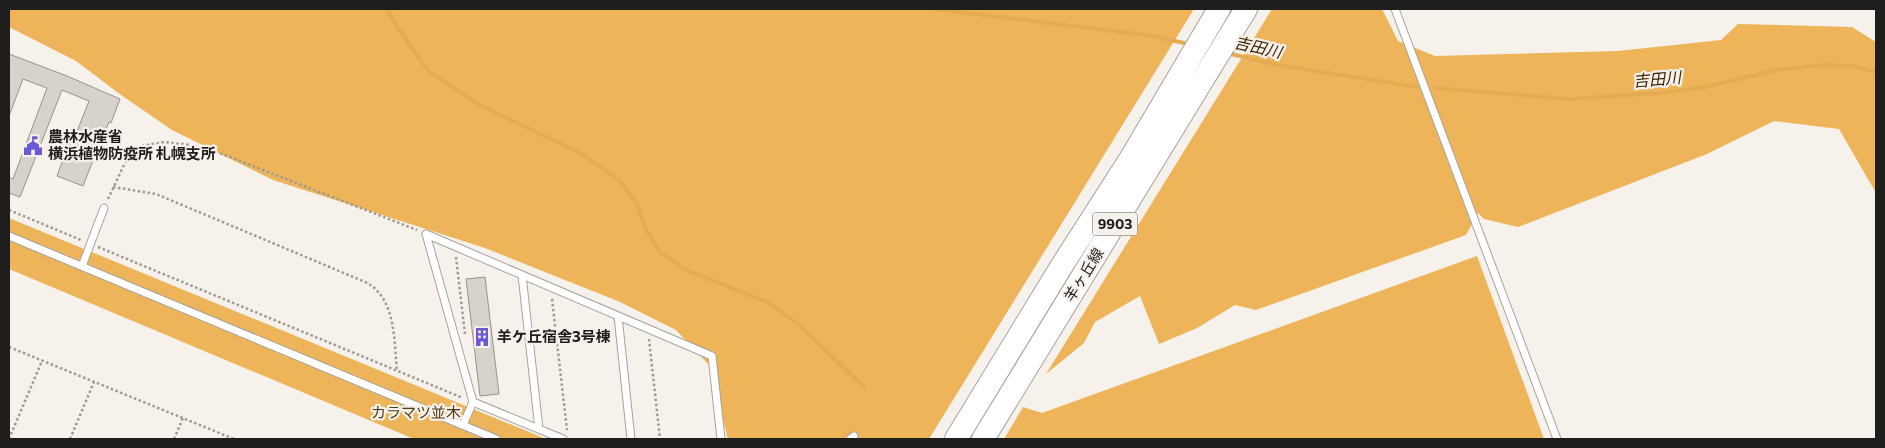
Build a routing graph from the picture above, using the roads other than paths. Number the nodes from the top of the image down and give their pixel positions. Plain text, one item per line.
1 (1219, 9) edge
2 (1246, 9) edge
3 (1396, 9) edge
4 (104, 208) road end
5 (9, 236) edge
6 (82, 266) junction
7 (522, 275) junction
8 (618, 316) junction
9 (473, 402) junction
10 (463, 425) junction
11 (539, 429) dead end
12 (496, 439) edge
13 (563, 439) edge
14 (631, 439) edge
15 (721, 439) edge
16 (956, 439) edge
17 (983, 439) edge
18 (1557, 439) edge

1 - 16 main road, 羊ヶ丘線 / 9903
2 - 17 main road, 羊ヶ丘線 / 9903
3 - 18 lane
4 - 6 lane
5 - 6 lane
6 - 10 lane
7 - 8 lane
7 - 9 lane
7 - 11 lane
8 - 14 lane
8 - 15 lane
9 - 10 lane
9 - 13 lane
10 - 12 lane

